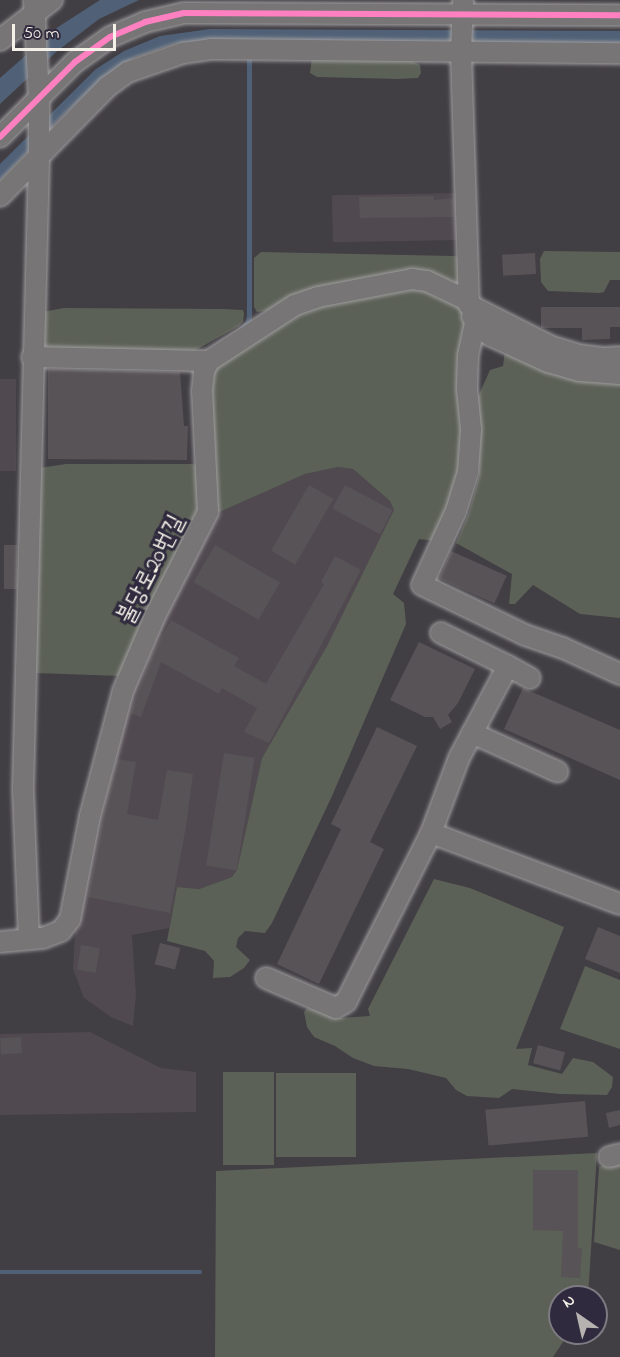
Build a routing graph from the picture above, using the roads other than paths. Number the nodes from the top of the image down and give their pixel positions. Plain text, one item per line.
1 (52, 0) edge
2 (35, 10) edge
3 (462, 10) edge
4 (620, 15) edge
5 (0, 40) edge
6 (461, 48) junction
7 (620, 53) edge
8 (39, 98) junction
9 (0, 137) edge
10 (38, 152) junction
11 (0, 196) edge
12 (471, 310) junction
13 (32, 357) junction
14 (620, 357) edge
15 (208, 361) junction
16 (620, 374) edge
17 (441, 633) dead end
18 (508, 666) junction
19 (620, 674) edge
20 (530, 678) dead end
21 (472, 733) junction
22 (558, 771) dead end
23 (431, 833) junction
24 (620, 904) edge
25 (29, 939) junction
26 (0, 942) edge
27 (266, 978) dead end

1 - 2 street
2 - 5 street
2 - 8 street
3 - 4 street
3 - 6 street
3 - 8 street
6 - 7 street
6 - 10 street
6 - 12 street
8 - 9 street
8 - 10 street
10 - 11 street
10 - 13 street
12 - 14 street
12 - 15 street
12 - 16 street
12 - 19 street
13 - 15 street
13 - 25 street
15 - 25 street, 불당로20번길
17 - 18 street
18 - 20 street
18 - 21 street
21 - 22 street
21 - 23 street
23 - 24 street
23 - 27 street
25 - 26 street

